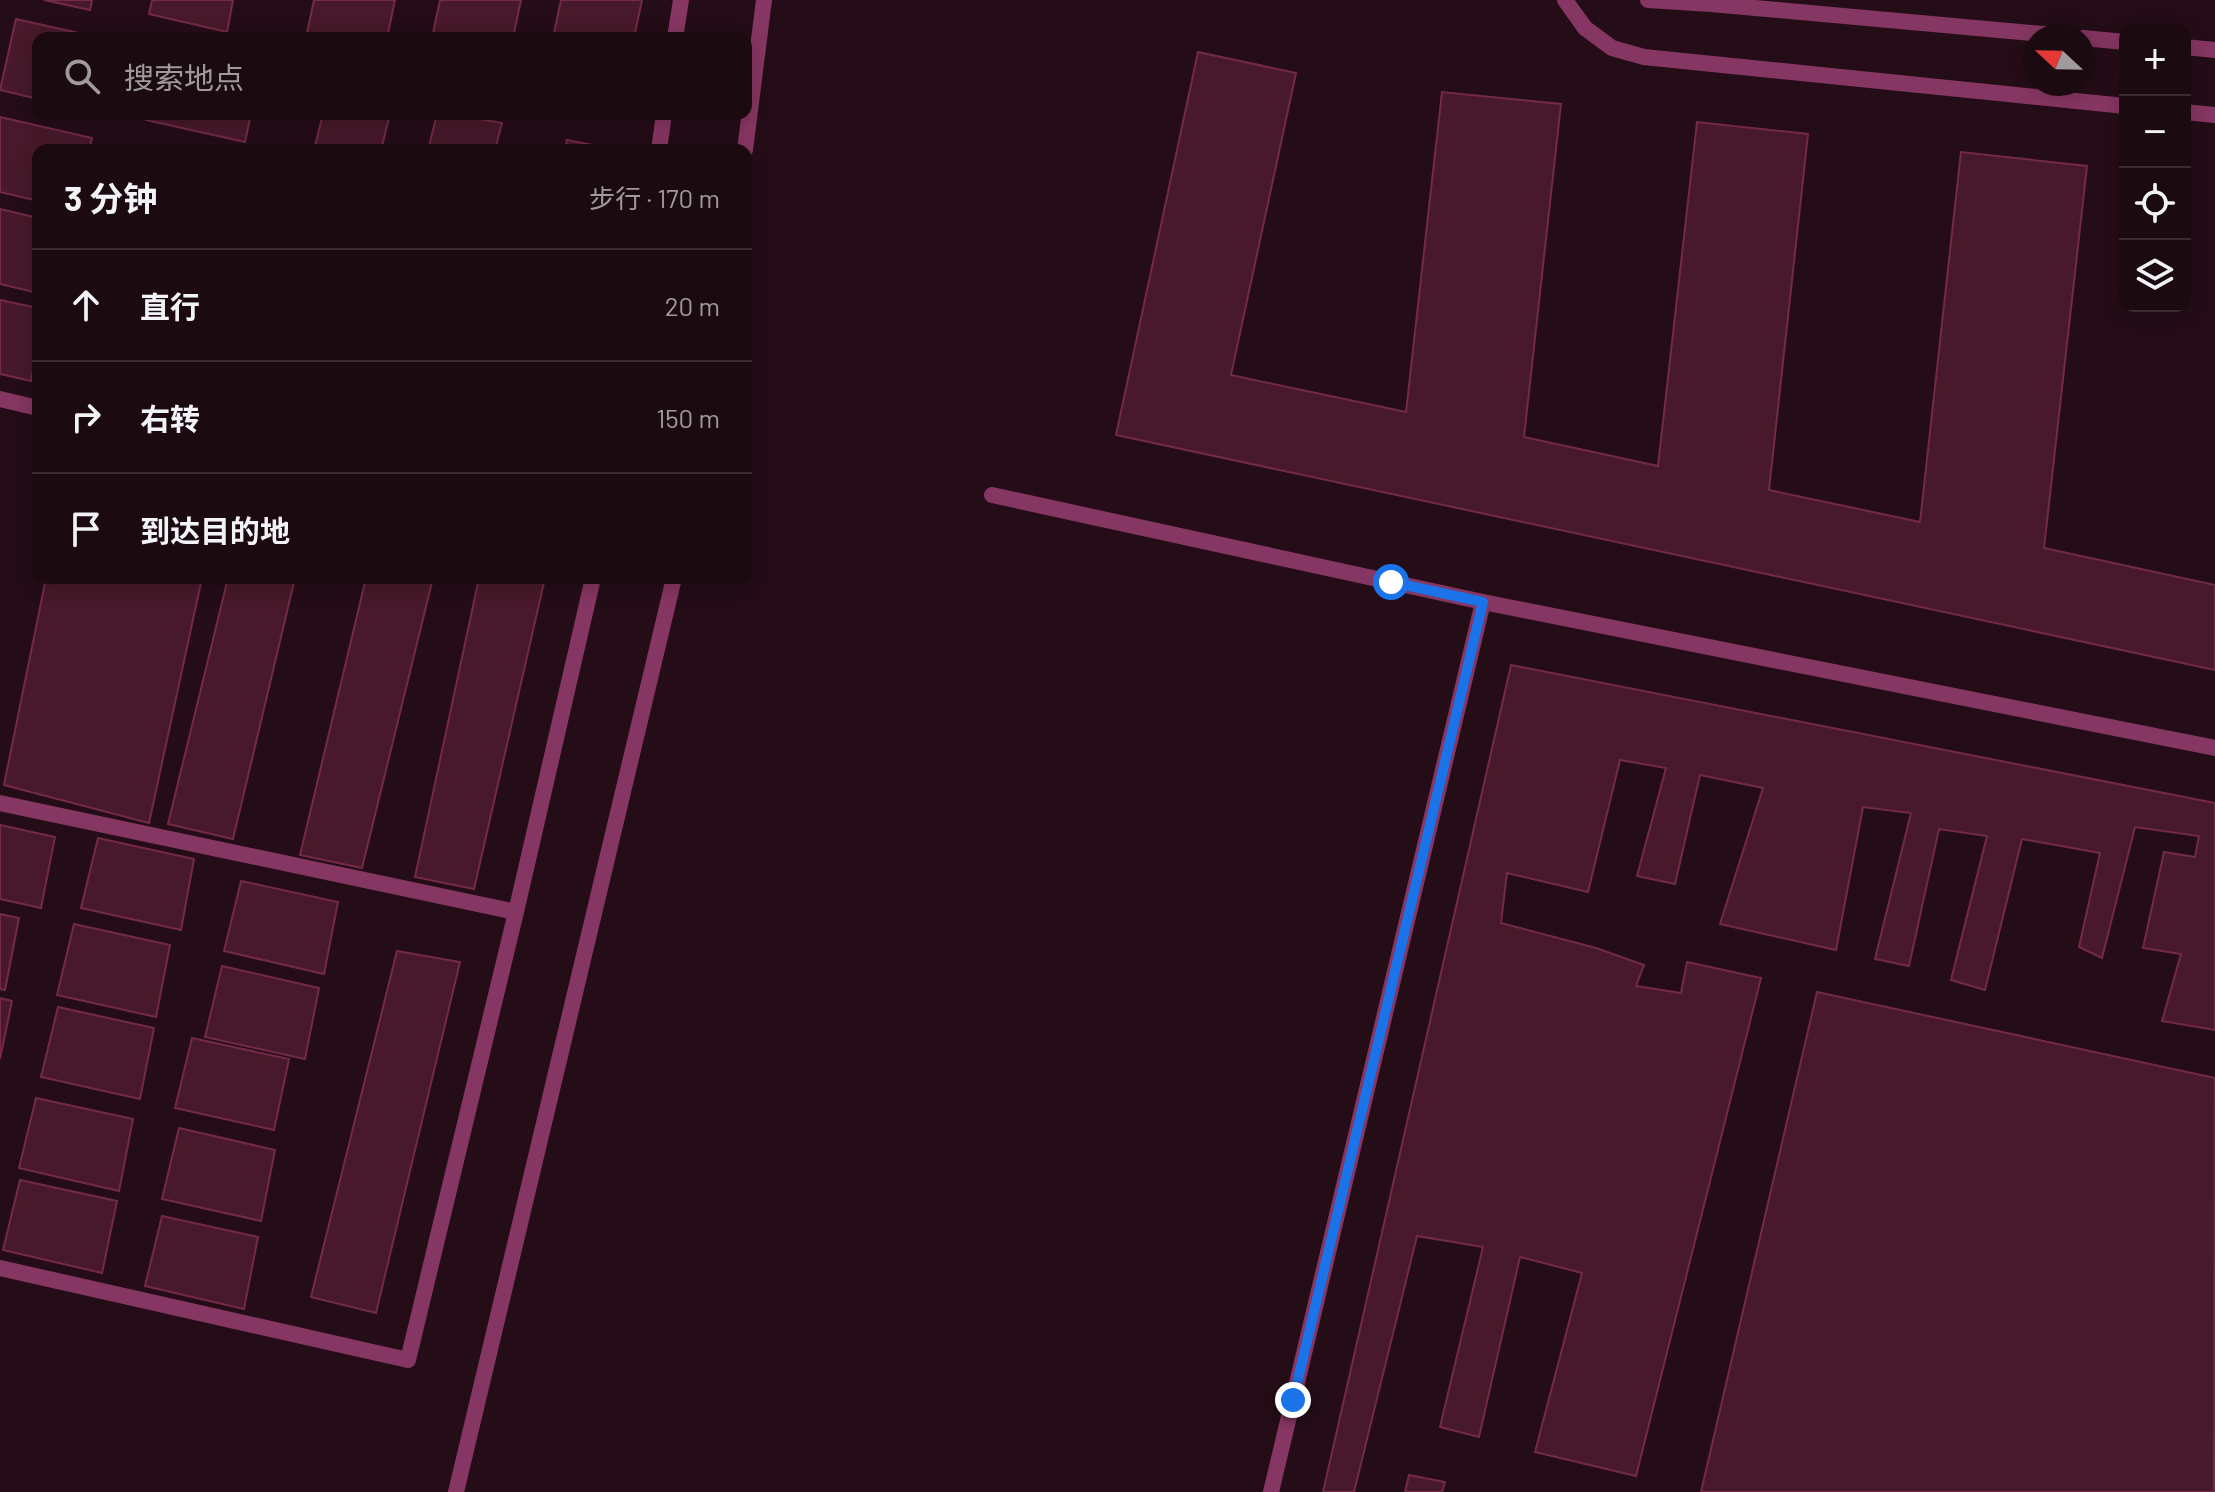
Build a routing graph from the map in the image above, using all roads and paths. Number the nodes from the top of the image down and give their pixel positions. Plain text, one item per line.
1 (681, 0) edge
2 (764, 0) edge
3 (1565, 0) edge
4 (1648, 0) edge
5 (676, 32) edge
6 (2023, 32) edge
7 (2095, 39) edge
8 (2119, 41) edge
9 (2191, 48) edge
10 (2215, 50) edge
11 (752, 95) edge
12 (2119, 105) edge
13 (2191, 112) edge
14 (2215, 115) edge
15 (663, 120) edge
16 (749, 120) edge
17 (660, 144) edge
18 (746, 144) edge
19 (0, 399) edge
20 (32, 407) edge
21 (992, 495) dead end
22 (592, 584) edge
23 (673, 584) edge
24 (1483, 602) junction
25 (2215, 748) edge
26 (0, 803) edge
27 (516, 912) junction
28 (0, 1268) edge
29 (456, 1492) edge
30 (1271, 1492) edge

1 - 5 street
2 - 11 street
3 - 12 street
4 - 6 street
7 - 8 street
9 - 10 street
13 - 14 street
15 - 17 street
16 - 18 street
19 - 20 street
21 - 24 street
22 - 27 street
23 - 29 street
24 - 25 street
24 - 30 street
26 - 27 street
27 - 28 street

